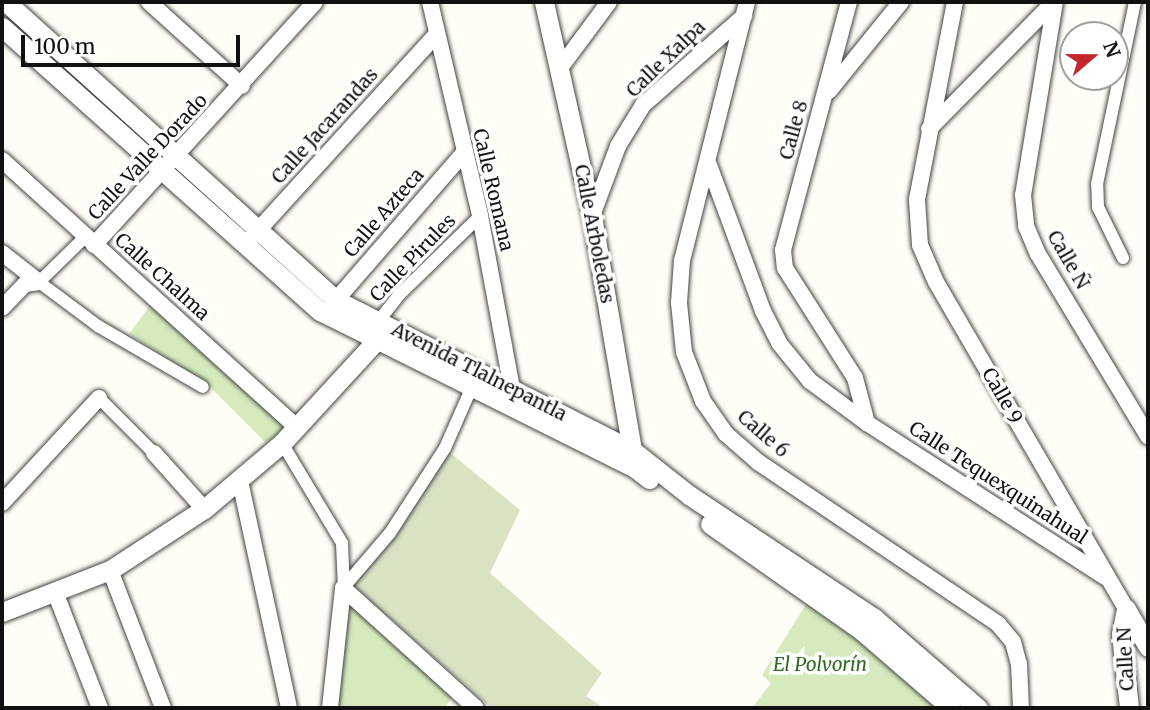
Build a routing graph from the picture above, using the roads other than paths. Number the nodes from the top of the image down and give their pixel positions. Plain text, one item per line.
1 (6, 2) edge
2 (149, 2) edge
3 (315, 2) edge
4 (430, 2) edge
5 (544, 2) edge
6 (609, 2) edge
7 (849, 2) edge
8 (901, 2) edge
9 (954, 2) edge
10 (1054, 2) edge
11 (1135, 2) edge
12 (745, 9) edge
13 (2, 27) edge
14 (437, 34) junction
15 (560, 68) junction
16 (242, 86) junction
17 (825, 95) junction
18 (929, 129) junction
19 (463, 154) junction
20 (2, 160) edge
21 (170, 165) junction
22 (709, 165) junction
23 (480, 216) junction
24 (592, 216) junction
25 (258, 231) junction
26 (90, 240) junction
27 (243, 246) junction
28 (2, 253) edge
29 (1123, 258) dead end
30 (38, 282) junction
31 (336, 300) junction
32 (2, 308) edge
33 (382, 333) junction
34 (203, 387) dead end
35 (471, 388) junction
36 (512, 389) junction
37 (99, 398) joint
38 (867, 424) junction
39 (295, 426) junction
40 (1148, 436) edge
41 (282, 443) junction
42 (154, 453) joint
43 (633, 459) junction
44 (240, 481) junction
45 (2, 503) edge
46 (204, 509) junction
47 (110, 570) junction
48 (1107, 579) junction
49 (344, 588) junction
50 (55, 592) junction
51 (1126, 609) junction
52 (2, 612) edge
53 (1148, 646) edge
54 (100, 708) edge
55 (163, 708) edge
56 (289, 708) edge
57 (330, 708) edge
58 (476, 708) edge
59 (951, 708) edge
60 (978, 708) edge
61 (1021, 708) edge
62 (1129, 708) edge

1 - 21 street, Avenida Tlalnepantla
2 - 16 street
3 - 16 street, Calle Valle Dorado
4 - 14 street, Calle Romana
5 - 15 street, Calle Arboledas
6 - 15 street
7 - 17 street, Calle 8
8 - 17 street
9 - 18 street, Calle 9
10 - 18 street
10 - 40 street, Calle Ñ
11 - 29 street
12 - 22 street, Calle 6
12 - 24 street, Calle Xalpa
13 - 21 street, Avenida Tlalnepantla
14 - 19 street, Calle Romana
14 - 25 street, Calle Jacarandas
15 - 24 street, Calle Arboledas
16 - 21 street, Calle Valle Dorado
17 - 38 street, Calle 8
18 - 48 street, Calle 9
19 - 23 street, Calle Romana
19 - 31 street, Calle Azteca
20 - 26 street, Calle Chalma
21 - 25 street, Avenida Tlalnepantla
21 - 26 street, Calle Valle Dorado
21 - 27 street, Avenida Tlalnepantla
22 - 38 street, Calle Tequexquinahual
22 - 61 street, Calle 6
23 - 33 street, Calle Pirules
23 - 36 street, Calle Romana
24 - 43 street, Calle Arboledas
25 - 27 street, Calle Jacarandas
25 - 31 street, Avenida Tlalnepantla
26 - 30 street
26 - 39 street, Calle Chalma
27 - 33 street, Avenida Tlalnepantla
28 - 30 street
30 - 32 street
30 - 34 street
31 - 33 street, Avenida Tlalnepantla
33 - 35 street, Avenida Tlalnepantla
33 - 36 street, Avenida Tlalnepantla
33 - 39 street
35 - 43 street, Avenida Tlalnepantla
35 - 49 street
36 - 43 street, Avenida Tlalnepantla
37 - 42 street
37 - 45 street
38 - 48 street, Calle Tequexquinahual
39 - 41 street
41 - 44 street
41 - 49 street
42 - 46 street
43 - 59 street, Avenida Tlalnepantla
43 - 60 street, Avenida Tlalnepantla
44 - 46 street
44 - 56 street
46 - 47 street
47 - 50 street
47 - 55 street
48 - 51 street, Calle 9
49 - 57 street
49 - 58 street
50 - 52 street
50 - 54 street
51 - 53 street, Calle 9
51 - 62 street, Calle N

